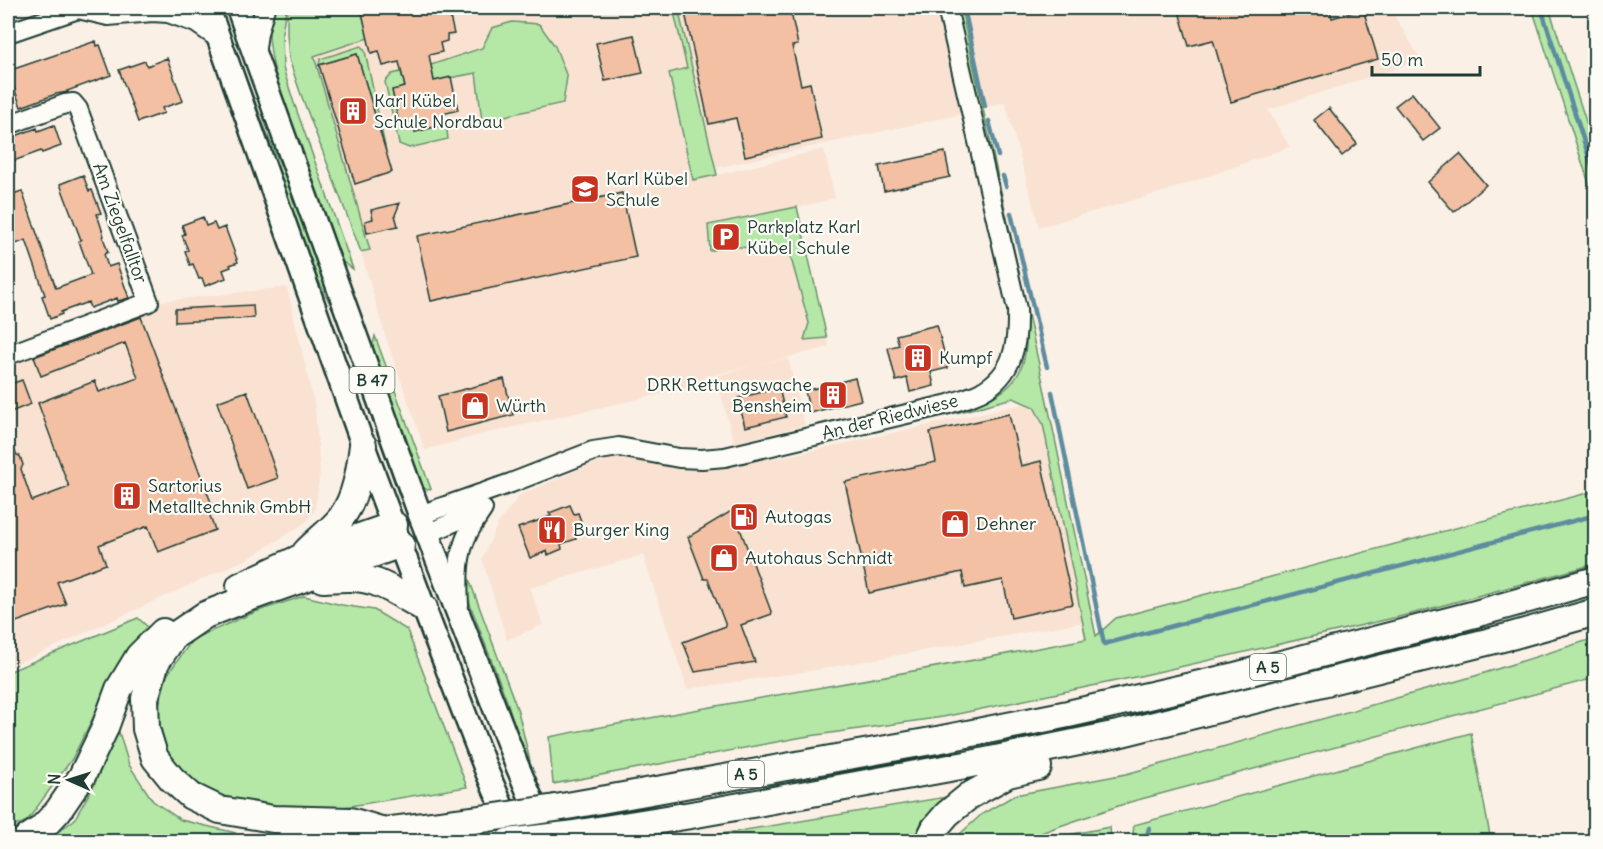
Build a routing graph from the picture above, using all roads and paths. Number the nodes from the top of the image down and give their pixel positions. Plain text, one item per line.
1 (84, 8) edge
2 (208, 8) edge
3 (238, 8) edge
4 (265, 8) edge
5 (947, 8) edge
6 (8, 33) edge
7 (219, 39) junction
8 (255, 55) junction
9 (8, 125) edge
10 (8, 355) edge
11 (363, 445) junction
12 (511, 483) junction
13 (483, 509) junction
14 (423, 525) junction
15 (398, 534) junction
16 (301, 569) junction
17 (1596, 580) edge
18 (424, 609) junction
19 (1596, 612) edge
20 (459, 618) junction
21 (1118, 734) junction
22 (384, 831) junction
23 (558, 838) edge
24 (21, 842) edge
25 (289, 842) edge
26 (508, 842) edge
27 (517, 842) edge
28 (928, 842) edge

1 - 6 street
1 - 7 street
2 - 7 main road, B 47
3 - 8 main road, B 47
4 - 8 street
5 - 12 street, An der Riedwiese
7 - 11 main road, B 47
8 - 14 main road, B 47
9 - 10 street, Am Ziegelfalltor
11 - 15 main road, B 47
11 - 16 highway
12 - 13 street, An der Riedwiese
12 - 14 street, An der Riedwiese
13 - 14 street, An der Riedwiese
13 - 20 street, An der Riedwiese
14 - 15 main road
14 - 20 main road, B 47
15 - 16 highway
15 - 18 main road, B 47
16 - 18 highway
16 - 22 highway
16 - 24 highway
17 - 22 highway, A 5, bridge
18 - 27 main road, B 47
19 - 21 highway, A 5
20 - 23 main road, B 47
21 - 23 highway, A 5
21 - 28 highway
22 - 25 highway, A 5
23 - 26 highway, A 5, bridge

